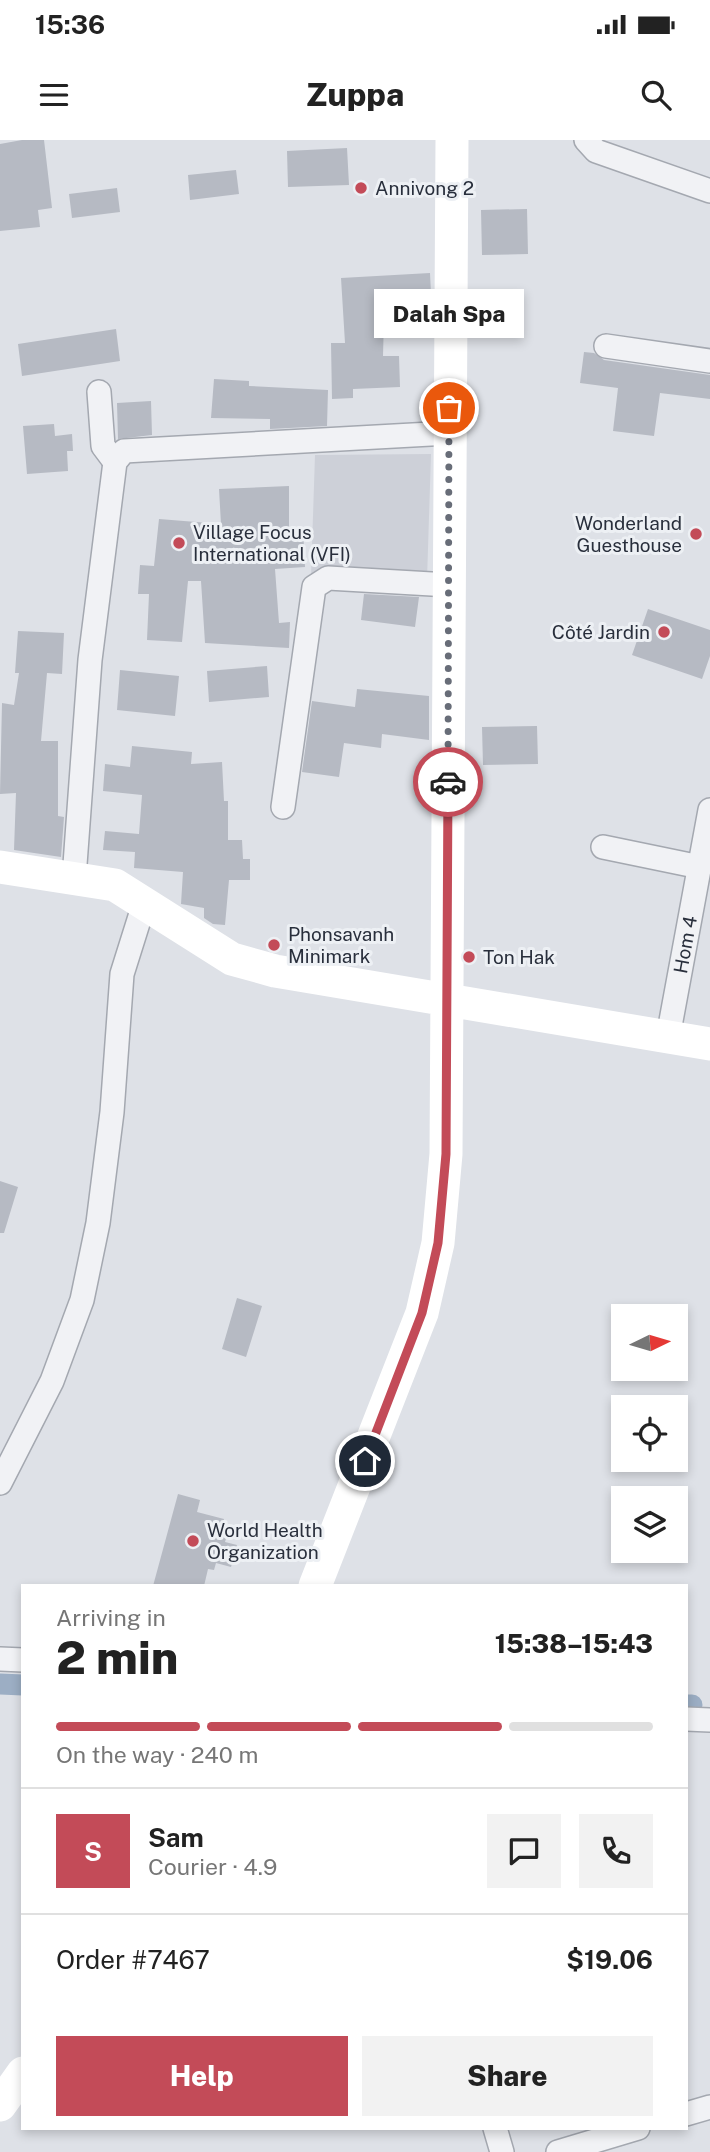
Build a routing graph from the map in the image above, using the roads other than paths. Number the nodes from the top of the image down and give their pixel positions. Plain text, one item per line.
1 (452, 140) edge
2 (586, 140) edge
3 (710, 191) edge
4 (606, 346) dead end
5 (710, 361) edge
6 (99, 392) dead end
7 (449, 433) junction
8 (115, 462) junction
9 (449, 585) junction
10 (283, 807) dead end
11 (710, 810) edge
12 (603, 847) dead end
13 (0, 867) edge
14 (700, 867) junction
15 (74, 878) junction
16 (144, 904) junction
17 (447, 999) junction
18 (668, 1037) junction
19 (710, 1044) edge
20 (0, 1483) edge
21 (315, 1584) edge
22 (0, 1659) edge
23 (21, 1660) edge
24 (688, 1719) edge
25 (710, 1720) edge
26 (21, 2076) edge
27 (0, 2105) edge
28 (710, 2107) edge
29 (688, 2113) edge
30 (496, 2130) edge
31 (631, 2130) edge
32 (502, 2152) edge
33 (558, 2152) edge

1 - 7 street
2 - 3 street
4 - 5 street
6 - 8 street
7 - 8 street
7 - 9 street
8 - 15 street
9 - 10 street
9 - 17 street
11 - 14 street, Hom 4
12 - 14 street
13 - 15 street
14 - 18 street, Hom 4
15 - 16 street
16 - 17 street
16 - 20 street
17 - 18 street
17 - 21 street
18 - 19 street
22 - 23 street
24 - 25 street
26 - 27 street
28 - 29 street
30 - 32 street
31 - 33 street

